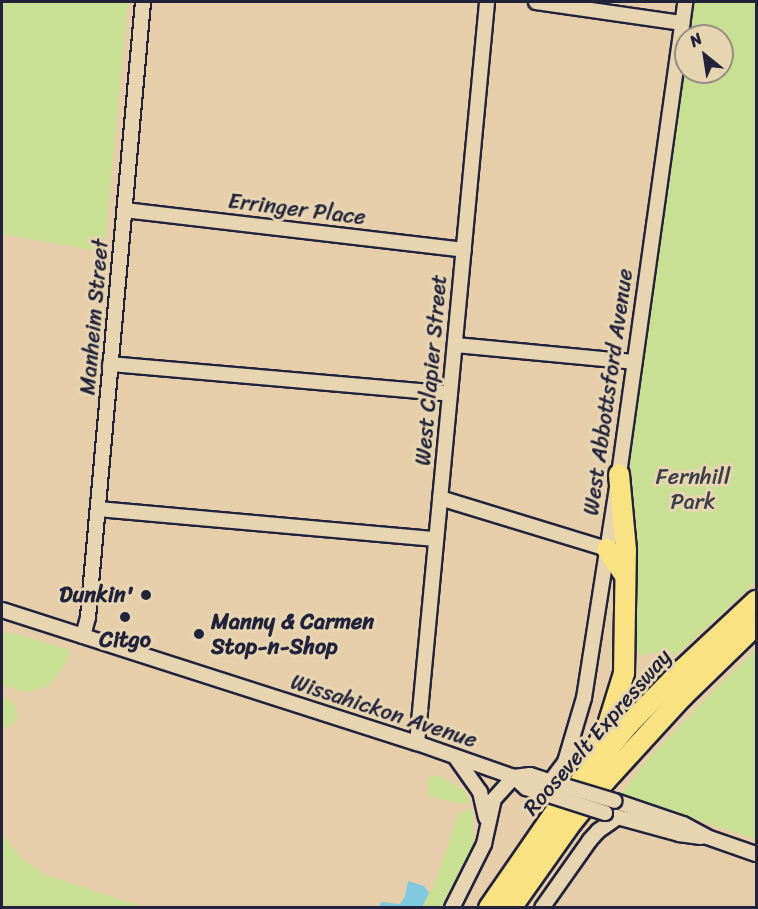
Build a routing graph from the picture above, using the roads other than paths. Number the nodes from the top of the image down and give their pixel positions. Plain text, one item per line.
1 (143, 2) edge
2 (487, 2) edge
3 (536, 2) edge
4 (685, 2) edge
5 (682, 23) junction
6 (125, 210) junction
7 (464, 250) junction
8 (455, 345) junction
9 (634, 362) junction
10 (111, 364) junction
11 (450, 394) junction
12 (619, 474) junction
13 (440, 498) junction
14 (98, 509) junction
15 (436, 539) junction
16 (607, 549) junction
17 (626, 577) junction
18 (756, 601) edge
19 (2, 610) edge
20 (756, 625) edge
21 (83, 636) junction
22 (417, 743) junction
23 (454, 756) junction
24 (514, 777) junction
25 (581, 782) junction
26 (553, 787) junction
27 (612, 815) junction
28 (487, 826) junction
29 (706, 837) junction
30 (756, 854) edge
31 (452, 908) edge
32 (489, 908) edge
33 (511, 908) edge
34 (542, 908) edge

1 - 6 street, Manheim Street
2 - 7 street, West Clapier Street
3 - 5 street
4 - 5 street, West Abbottsford Avenue
5 - 9 street, West Abbottsford Avenue
6 - 7 street, Erringer Place
6 - 10 street, Manheim Street
7 - 8 street, West Clapier Street
8 - 9 street
8 - 11 street, West Clapier Street
9 - 12 street, West Abbottsford Avenue
10 - 11 street
10 - 14 street, Manheim Street
11 - 13 street, West Clapier Street
12 - 16 street, West Abbottsford Avenue
12 - 17 highway
13 - 15 street, West Clapier Street
13 - 16 street
14 - 15 street
14 - 21 street, Manheim Street
15 - 22 street, West Clapier Street
16 - 17 highway
16 - 26 street, West Abbottsford Avenue
17 - 25 highway
18 - 25 highway, Roosevelt Expressway
19 - 21 street, Wissahickon Avenue
20 - 33 highway, Roosevelt Expressway
21 - 22 street, Wissahickon Avenue
22 - 23 street, Wissahickon Avenue
23 - 24 street, Wissahickon Avenue
23 - 28 street
24 - 26 street, Wissahickon Avenue
24 - 28 street
25 - 32 highway, Roosevelt Expressway
26 - 27 street, Wissahickon Avenue, bridge
26 - 29 street, Wissahickon Avenue, bridge
27 - 29 street, Wissahickon Avenue
27 - 34 street
28 - 31 street
29 - 30 street, Wissahickon Avenue

